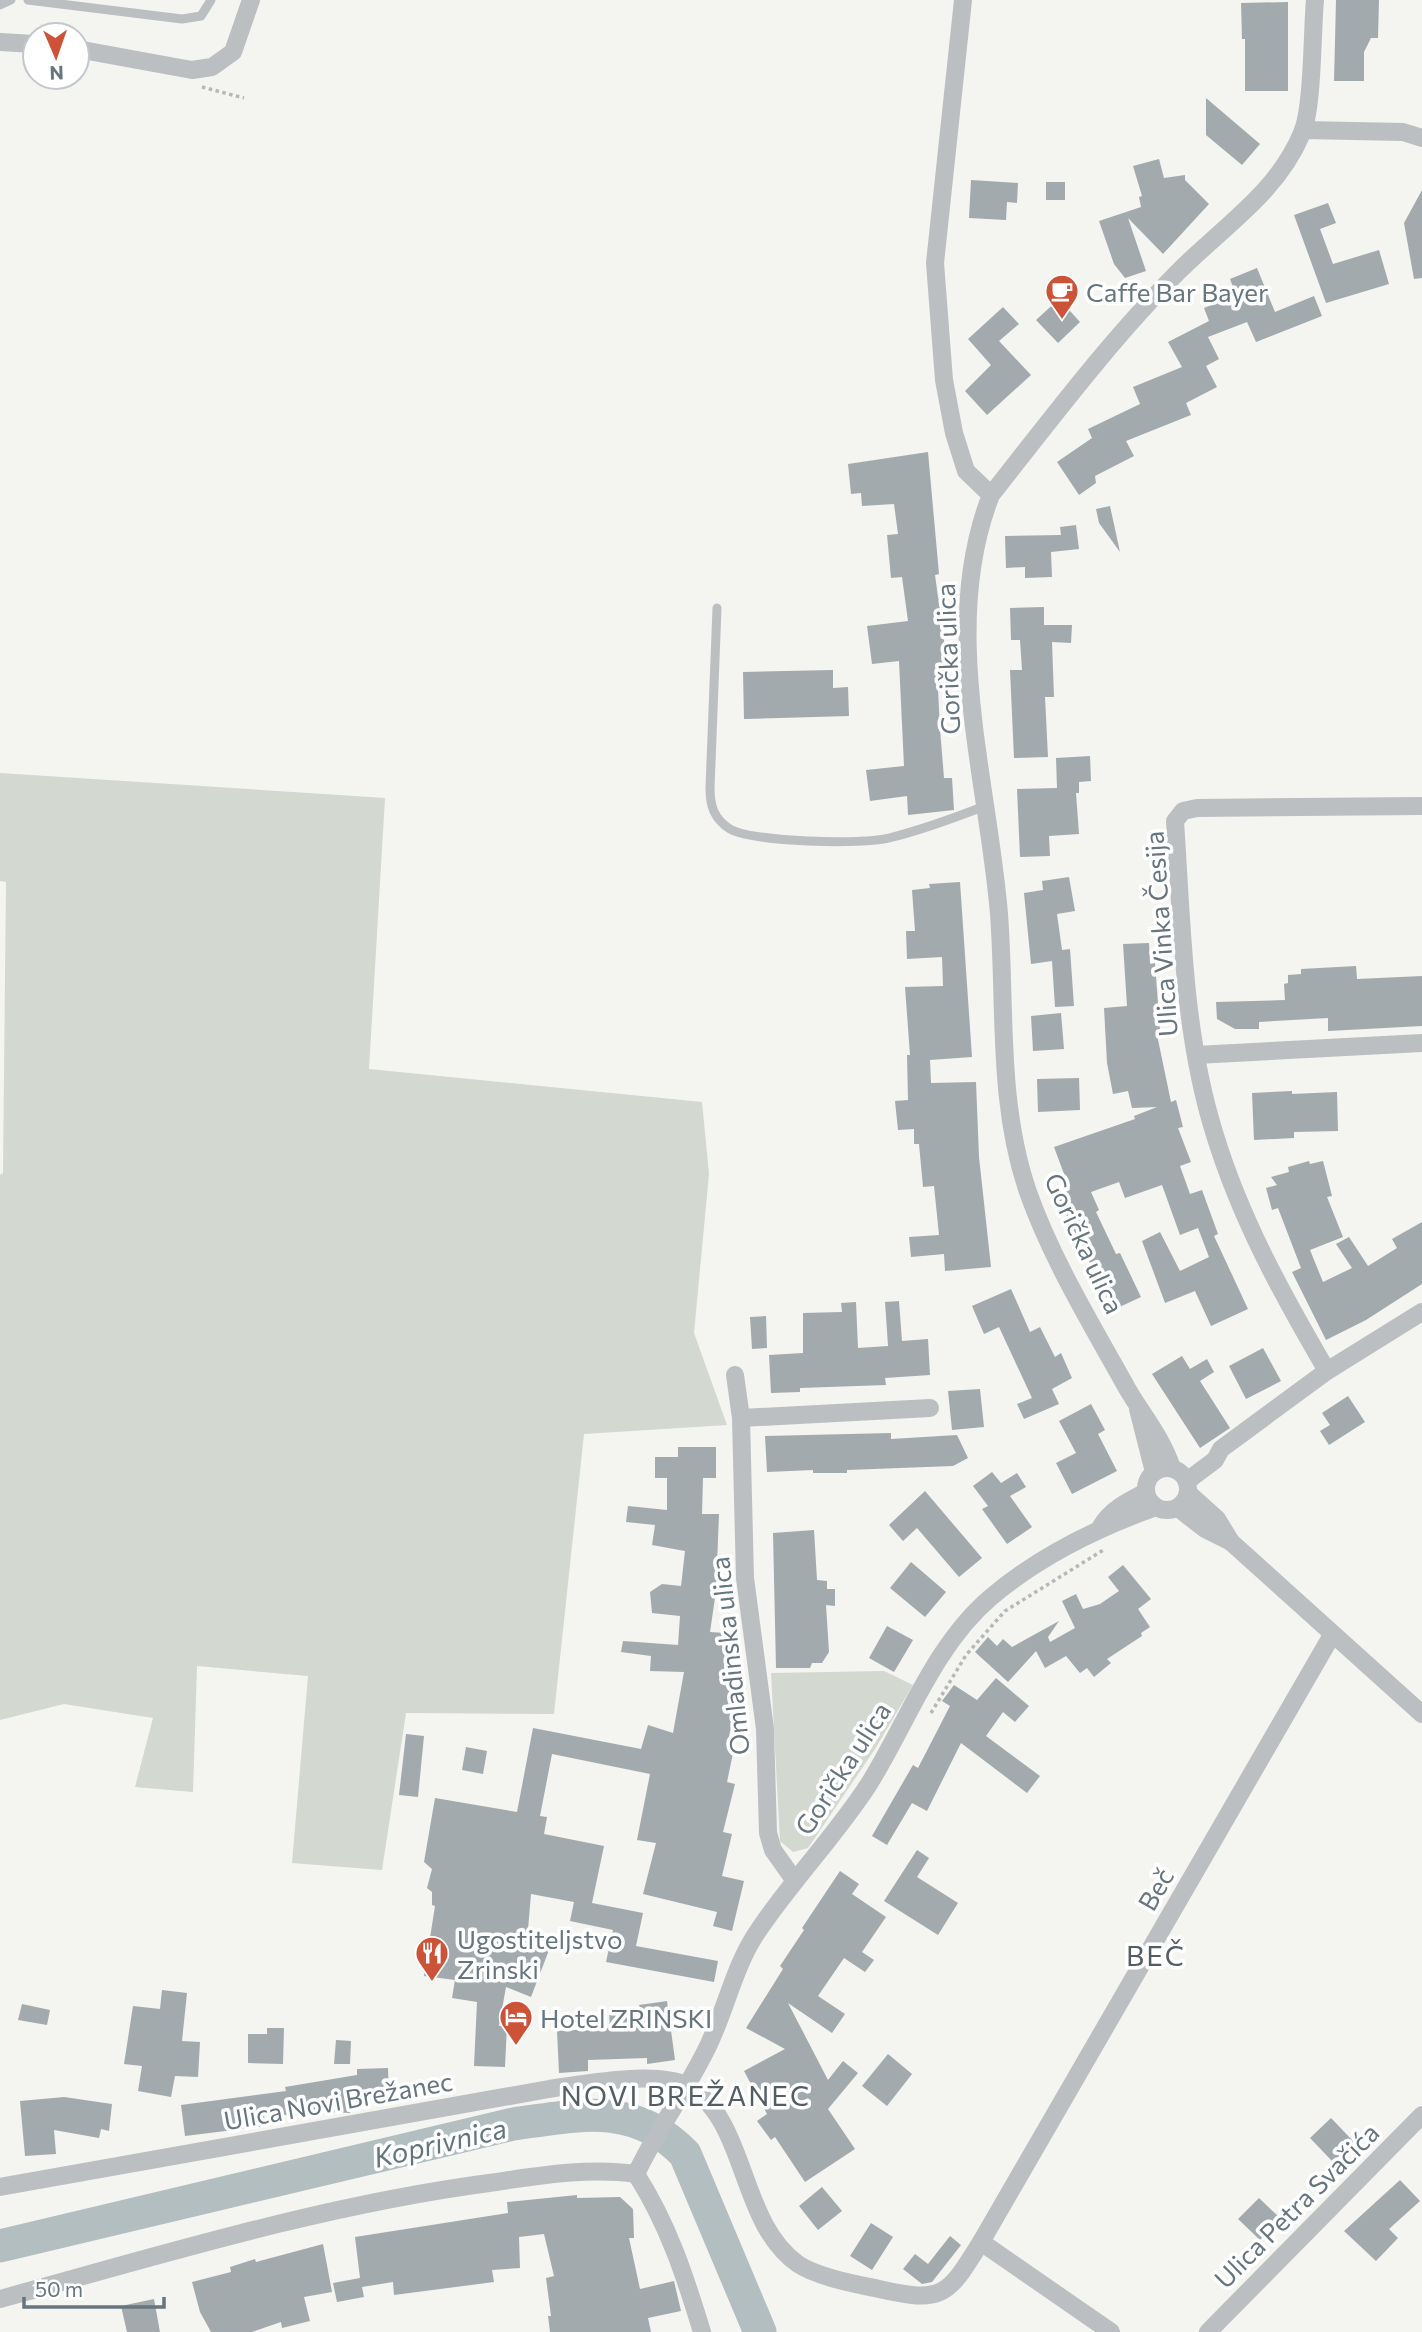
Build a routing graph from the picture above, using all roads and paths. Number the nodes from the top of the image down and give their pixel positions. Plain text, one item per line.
1 (11, 0) edge
2 (27, 0) edge
3 (211, 0) edge
4 (251, 0) edge
5 (963, 0) edge
6 (1315, 0) edge
7 (0, 5) edge
8 (0, 42) edge
9 (21, 43) edge
10 (91, 51) edge
11 (1303, 130) junction
12 (1422, 138) edge
13 (991, 495) junction
14 (717, 608) dead end
15 (985, 806) junction
16 (1422, 806) edge
17 (1422, 1043) edge
18 (1196, 1055) junction
19 (1422, 1312) edge
20 (1326, 1371) junction
21 (736, 1376) dead end
22 (1138, 1406) junction
23 (930, 1408) dead end
24 (741, 1418) junction
25 (1154, 1472) junction
26 (1181, 1484) junction
27 (1151, 1500) junction
28 (1111, 1546) dead end
29 (1332, 1635) junction
30 (1422, 1714) edge
31 (925, 1722) dead end
32 (795, 1881) junction
33 (686, 2085) junction
34 (1422, 2115) edge
35 (639, 2167) junction
36 (0, 2187) edge
37 (981, 2242) junction
38 (0, 2299) edge
39 (702, 2332) edge
40 (1111, 2332) edge
41 (1208, 2332) edge

1 - 7 lane
2 - 3 lane
4 - 10 street
5 - 13 street
6 - 11 street, Gorička ulica
8 - 9 street
11 - 12 street
11 - 13 street, Gorička ulica
13 - 15 street, Gorička ulica
14 - 15 lane
15 - 22 street, Gorička ulica
16 - 18 street, Ulica Vinka Česija
17 - 18 street, Ulica Vinka Česija
18 - 20 street, Ulica Vinka Česija
19 - 20 street
20 - 26 street
21 - 24 street, Omladinska ulica
22 - 25 street, Gorička ulica
22 - 26 street, Gorička ulica
23 - 24 street
24 - 32 street, Omladinska ulica
25 - 26 street
25 - 27 street
26 - 27 street
26 - 29 street
27 - 32 street, Gorička ulica
28 - 31 path
29 - 30 street
29 - 37 street, Beč
32 - 33 street, Gorička ulica
33 - 35 street, Gorička ulica
33 - 36 street, Ulica Novi Brežanec
33 - 37 street
34 - 41 street, Ulica Petra Svačića
35 - 38 street
35 - 39 street
37 - 40 street

